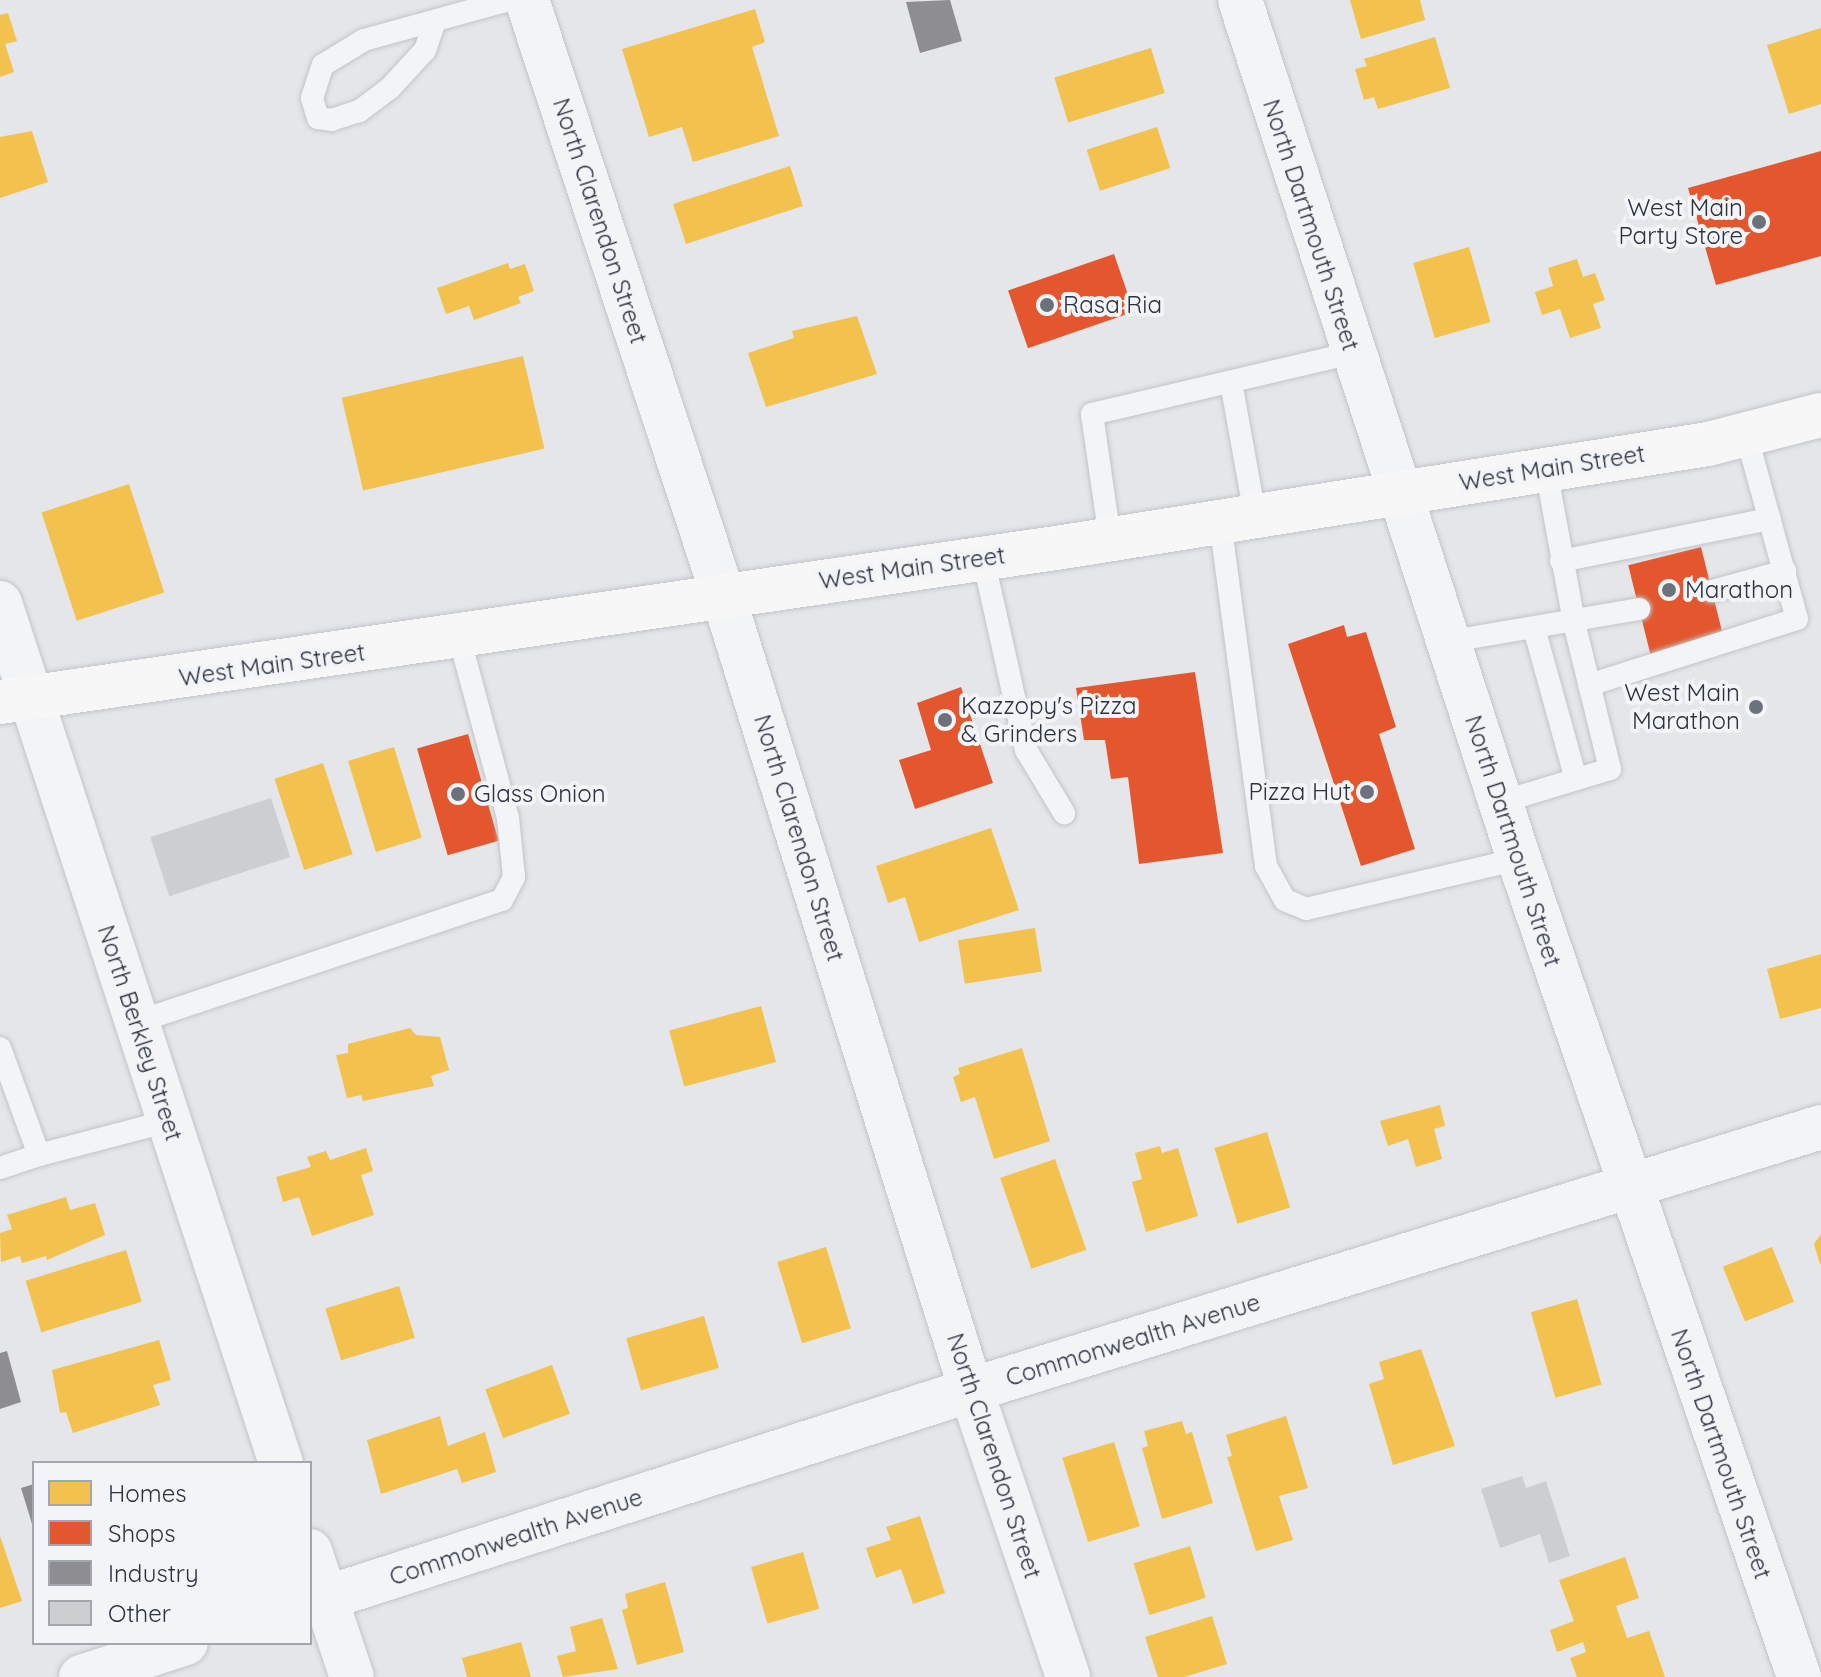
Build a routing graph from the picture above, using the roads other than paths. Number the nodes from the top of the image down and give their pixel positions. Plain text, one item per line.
1 (509, 0) edge
2 (527, 0) edge
3 (1240, 0) edge
4 (434, 24) junction
5 (1352, 353) junction
6 (1231, 382) junction
7 (1821, 415) edge
8 (1746, 434) junction
9 (1546, 469) junction
10 (1396, 492) junction
11 (1238, 518) junction
12 (1770, 519) junction
13 (1110, 539) junction
14 (983, 558) junction
15 (1561, 561) junction
16 (1785, 571) junction
17 (1712, 591) dead end
18 (723, 595) junction
19 (0, 603) edge
20 (1639, 609) dead end
21 (1574, 622) junction
22 (1534, 628) junction
23 (459, 637) junction
24 (1446, 642) junction
25 (1589, 685) junction
26 (15, 700) edge
27 (1576, 779) junction
28 (1501, 802) junction
29 (1064, 813) dead end
30 (1519, 859) junction
31 (137, 1022) junction
32 (0, 1048) edge
33 (169, 1121) junction
34 (1821, 1127) edge
35 (39, 1155) junction
36 (0, 1168) edge
37 (1628, 1186) junction
38 (971, 1390) junction
39 (280, 1461) edge
40 (312, 1564) edge
41 (318, 1601) edge
42 (180, 1645) edge
43 (81, 1677) edge
44 (352, 1677) edge
45 (1068, 1677) edge
46 (1799, 1677) edge

1 - 4 lane
2 - 18 street, North Clarendon Street
3 - 5 street, North Dartmouth Street
4 - 4 lane
5 - 6 lane
5 - 10 street, North Dartmouth Street
6 - 11 lane
6 - 13 lane
7 - 8 main road, West Main Street
8 - 9 main road, West Main Street
8 - 12 lane
9 - 10 main road, West Main Street
9 - 15 lane
10 - 11 main road, West Main Street
10 - 24 street, North Dartmouth Street
11 - 13 main road, West Main Street
11 - 30 lane
12 - 15 lane
12 - 16 lane
13 - 14 main road, West Main Street
14 - 18 main road, West Main Street
14 - 29 lane
15 - 21 lane
16 - 17 lane
16 - 25 lane
18 - 23 main road, West Main Street
18 - 38 street, North Clarendon Street
19 - 26 street, North Berkley Street
20 - 21 lane
21 - 22 lane
21 - 25 lane
22 - 24 lane
22 - 27 lane
23 - 26 main road, West Main Street
23 - 31 lane
24 - 28 street, North Dartmouth Street
25 - 27 lane
26 - 31 street, North Berkley Street
27 - 28 lane
28 - 30 street, North Dartmouth Street
30 - 37 street, North Dartmouth Street
31 - 33 street, North Berkley Street
32 - 35 lane
33 - 35 lane
33 - 39 street, North Berkley Street
34 - 37 street, Commonwealth Avenue
35 - 36 lane
37 - 38 street, Commonwealth Avenue
37 - 46 street, North Dartmouth Street
38 - 41 street, Commonwealth Avenue
38 - 45 street, North Clarendon Street
40 - 41 street
41 - 44 street
42 - 43 street

